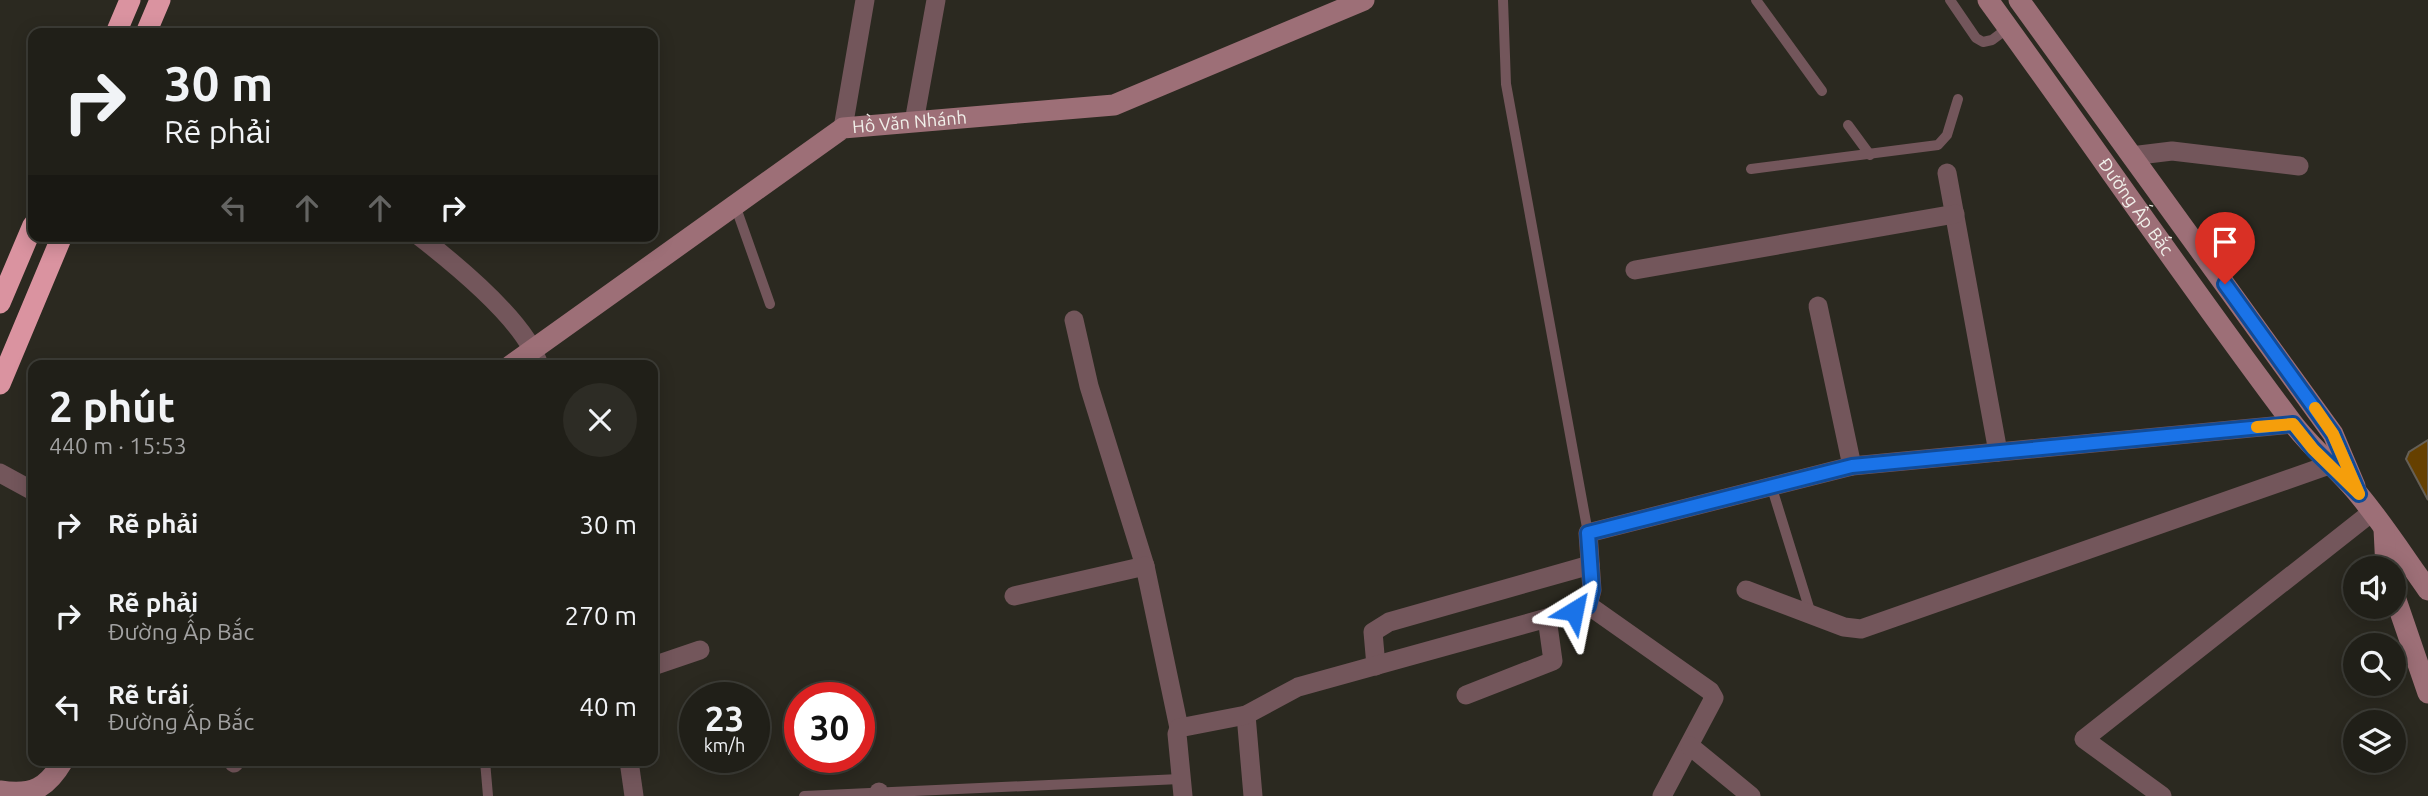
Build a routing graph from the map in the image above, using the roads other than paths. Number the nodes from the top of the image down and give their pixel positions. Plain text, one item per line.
1 (130, 0) edge
2 (160, 0) edge
3 (865, 0) edge
4 (936, 0) edge
5 (1364, 0) edge
6 (1503, 0) edge
7 (1756, 0) edge
8 (1950, 0) edge
9 (1988, 0) edge
10 (2019, 0) edge
11 (1329, 8) edge
12 (118, 28) edge
13 (148, 28) edge
14 (2009, 28) junction
15 (1822, 91) dead end
16 (1958, 99) dead end
17 (914, 122) junction
18 (1848, 125) dead end
19 (843, 128) junction
20 (1870, 155) junction
21 (2131, 156) junction
22 (2299, 166) dead end
23 (1751, 169) dead end
24 (1947, 173) dead end
25 (735, 205) junction
26 (1955, 214) junction
27 (28, 237) edge
28 (59, 242) edge
29 (426, 242) edge
30 (1634, 270) dead end
31 (0, 303) edge
32 (770, 304) dead end
33 (1818, 306) dead end
34 (1074, 320) dead end
35 (537, 356) edge
36 (0, 384) edge
37 (2293, 424) junction
38 (1997, 452) junction
39 (2329, 465) junction
40 (1852, 466) junction
41 (0, 473) edge
42 (1772, 485) junction
43 (28, 488) edge
44 (2359, 494) junction
45 (2378, 521) junction
46 (1588, 533) junction
47 (2384, 556) edge
48 (1590, 565) junction
49 (1145, 566) junction
50 (1746, 590) dead end
51 (2428, 590) edge
52 (1014, 596) dead end
53 (1588, 606) junction
54 (1811, 614) junction
55 (1547, 618) junction
56 (2403, 619) edge
57 (701, 650) dead end
58 (658, 664) edge
59 (1376, 666) junction
60 (2428, 693) edge
61 (1466, 695) dead end
62 (1246, 715) junction
63 (1180, 728) junction
64 (1690, 746) junction
65 (60, 766) edge
66 (485, 766) edge
67 (630, 766) edge
68 (1181, 788) edge
69 (0, 791) edge
70 (879, 794) edge
71 (488, 796) edge
72 (634, 796) edge
73 (804, 796) edge
74 (1253, 796) edge
75 (1662, 796) edge
76 (1751, 796) edge
77 (2162, 796) edge

1 - 12 highway
2 - 13 highway
3 - 19 street
4 - 17 street
5 - 11 main road, Hồ Văn Nhánh
6 - 46 lane
7 - 15 lane
8 - 14 lane
9 - 14 main road, Đường Ấp Bắc
10 - 21 main road, Đường Ấp Bắc
11 - 17 main road, Hồ Văn Nhánh
14 - 37 main road, Đường Ấp Bắc
16 - 20 lane
17 - 19 main road, Hồ Văn Nhánh
18 - 20 lane
19 - 25 main road, Hồ Văn Nhánh
20 - 23 lane
21 - 22 street
21 - 44 main road, Đường Ấp Bắc
24 - 26 street
25 - 32 lane
25 - 35 main road, Hồ Văn Nhánh
26 - 30 street
26 - 38 street
27 - 31 highway
28 - 36 highway
29 - 35 street
33 - 40 street
34 - 49 street
37 - 38 street
37 - 39 main road, Đường Ấp Bắc
38 - 40 street
39 - 44 main road, Đường Ấp Bắc
39 - 54 street
40 - 42 street
41 - 43 street
42 - 46 street
42 - 54 lane
44 - 45 main road
45 - 47 main road
45 - 51 main road
45 - 77 street
46 - 48 street
48 - 53 street
48 - 59 street
49 - 52 street
49 - 63 street
50 - 54 street
53 - 55 street
53 - 64 street
55 - 59 street
55 - 61 street
56 - 60 main road
57 - 58 street
59 - 62 street
62 - 63 street
62 - 74 street
63 - 68 street
64 - 75 street
64 - 76 street
65 - 69 main road
66 - 71 lane
67 - 72 street
68 - 70 lane
70 - 73 lane

